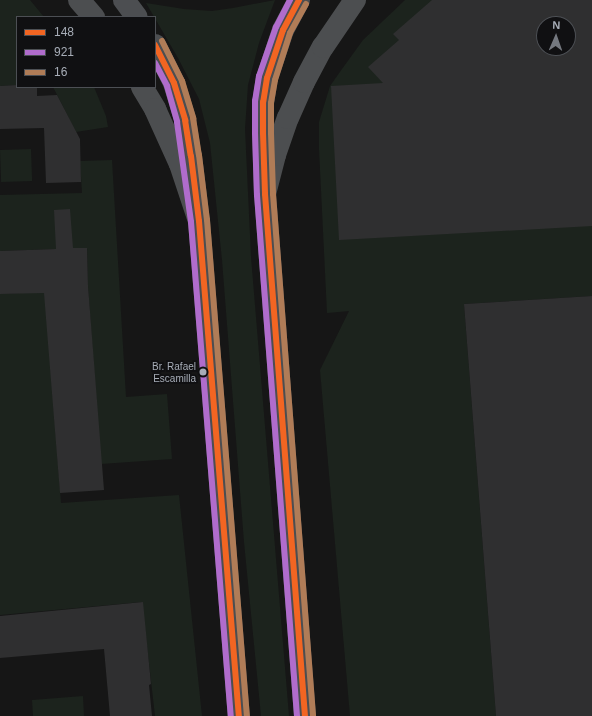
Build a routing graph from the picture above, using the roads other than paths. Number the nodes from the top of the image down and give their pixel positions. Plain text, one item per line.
1 (79, 0) edge
2 (124, 0) edge
3 (299, 0) edge
4 (355, 0) edge
5 (93, 16) edge
6 (135, 16) edge
7 (156, 47) edge
8 (143, 88) edge
9 (265, 194) junction
10 (199, 221) junction
11 (239, 716) edge
12 (305, 716) edge

1 - 5 highway
2 - 6 main road
3 - 9 main road
4 - 9 highway
7 - 10 main road
8 - 10 highway
9 - 12 main road
10 - 11 main road

